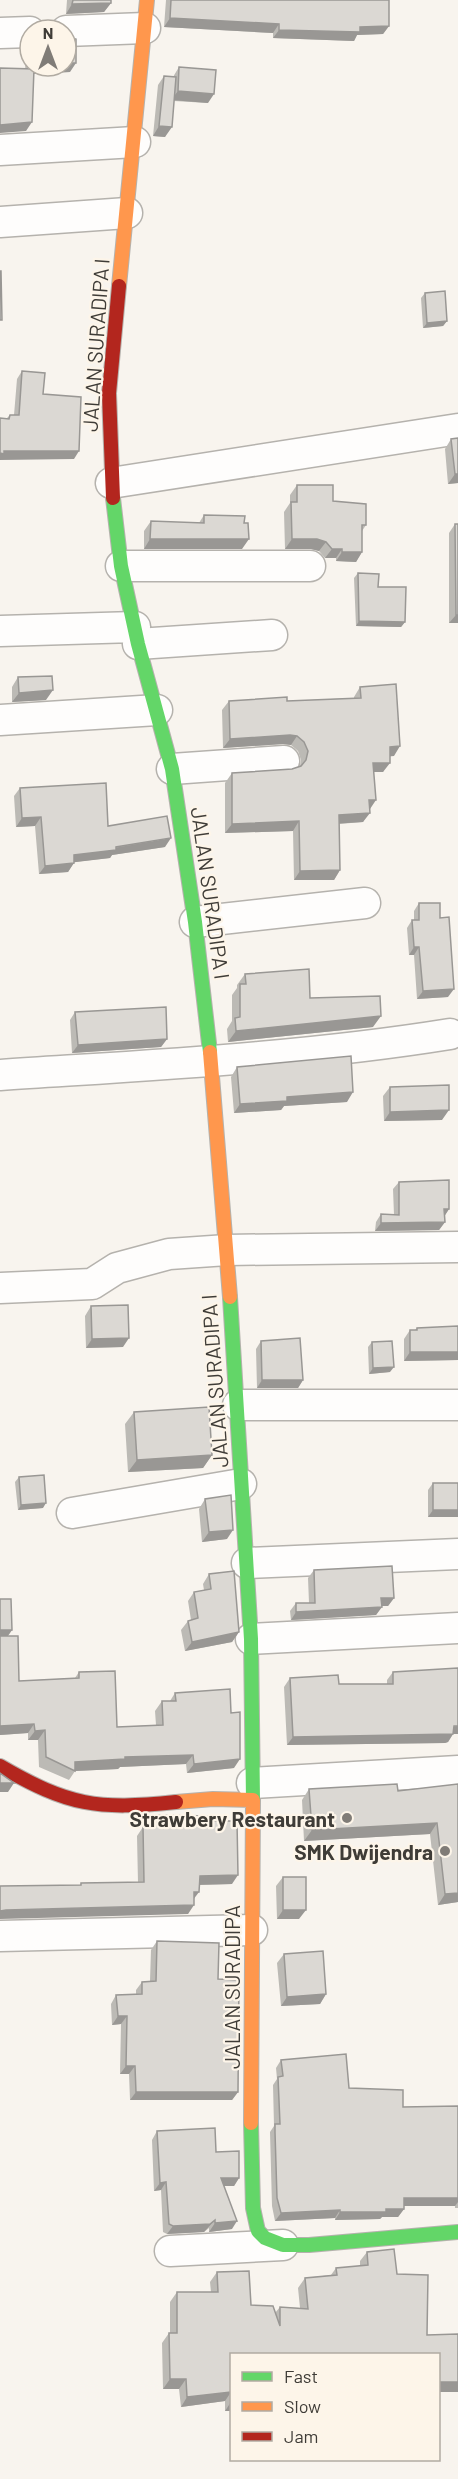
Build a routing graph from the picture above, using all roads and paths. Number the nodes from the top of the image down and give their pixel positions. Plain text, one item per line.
1 (146, 14) edge
2 (78, 28) edge
3 (18, 32) edge
4 (0, 33) edge
5 (135, 142) junction
6 (0, 150) edge
7 (127, 213) junction
8 (0, 222) edge
9 (458, 429) edge
10 (111, 483) junction
11 (121, 566) junction
12 (310, 566) dead end
13 (0, 631) edge
14 (136, 635) junction
15 (272, 635) dead end
16 (157, 710) junction
17 (0, 720) edge
18 (285, 761) dead end
19 (172, 770) junction
20 (365, 903) dead end
21 (195, 922) junction
22 (450, 1034) dead end
23 (210, 1060) junction
24 (0, 1075) edge
25 (458, 1247) edge
26 (226, 1250) junction
27 (0, 1288) edge
28 (238, 1405) junction
29 (458, 1405) edge
30 (242, 1484) junction
31 (72, 1514) dead end
32 (458, 1554) edge
33 (247, 1563) junction
34 (458, 1628) edge
35 (251, 1639) junction
36 (0, 1766) edge
37 (458, 1771) edge
38 (252, 1792) junction
39 (252, 1930) junction
40 (0, 1936) edge
41 (458, 2232) edge
42 (283, 2245) junction
43 (170, 2251) dead end

1 - 2 street
1 - 5 street, JALAN SURADIPA I
3 - 4 street
5 - 6 street
5 - 7 street, JALAN SURADIPA I
7 - 8 street
7 - 10 street, JALAN SURADIPA I
9 - 10 street
10 - 11 street, JALAN SURADIPA I
11 - 12 street
11 - 14 street, JALAN SURADIPA I
13 - 14 street
14 - 15 street
14 - 16 street, JALAN SURADIPA I
16 - 17 street
16 - 19 street, JALAN SURADIPA I
18 - 19 street
19 - 21 street, JALAN SURADIPA I
20 - 21 street
21 - 23 street, JALAN SURADIPA I
22 - 23 street
23 - 24 street
23 - 26 street, JALAN SURADIPA I
25 - 26 street
26 - 27 street
26 - 28 street, JALAN SURADIPA I
28 - 29 street
28 - 30 street, JALAN SURADIPA I
30 - 31 street
30 - 33 street, JALAN SURADIPA I
32 - 33 street
33 - 35 street, JALAN SURADIPA I
34 - 35 street
35 - 38 street, JALAN SURADIPA I
36 - 38 street
37 - 38 street
38 - 39 street, JALAN SURADIPA
39 - 40 street
39 - 42 street, JALAN SURADIPA
41 - 42 street
42 - 43 street

